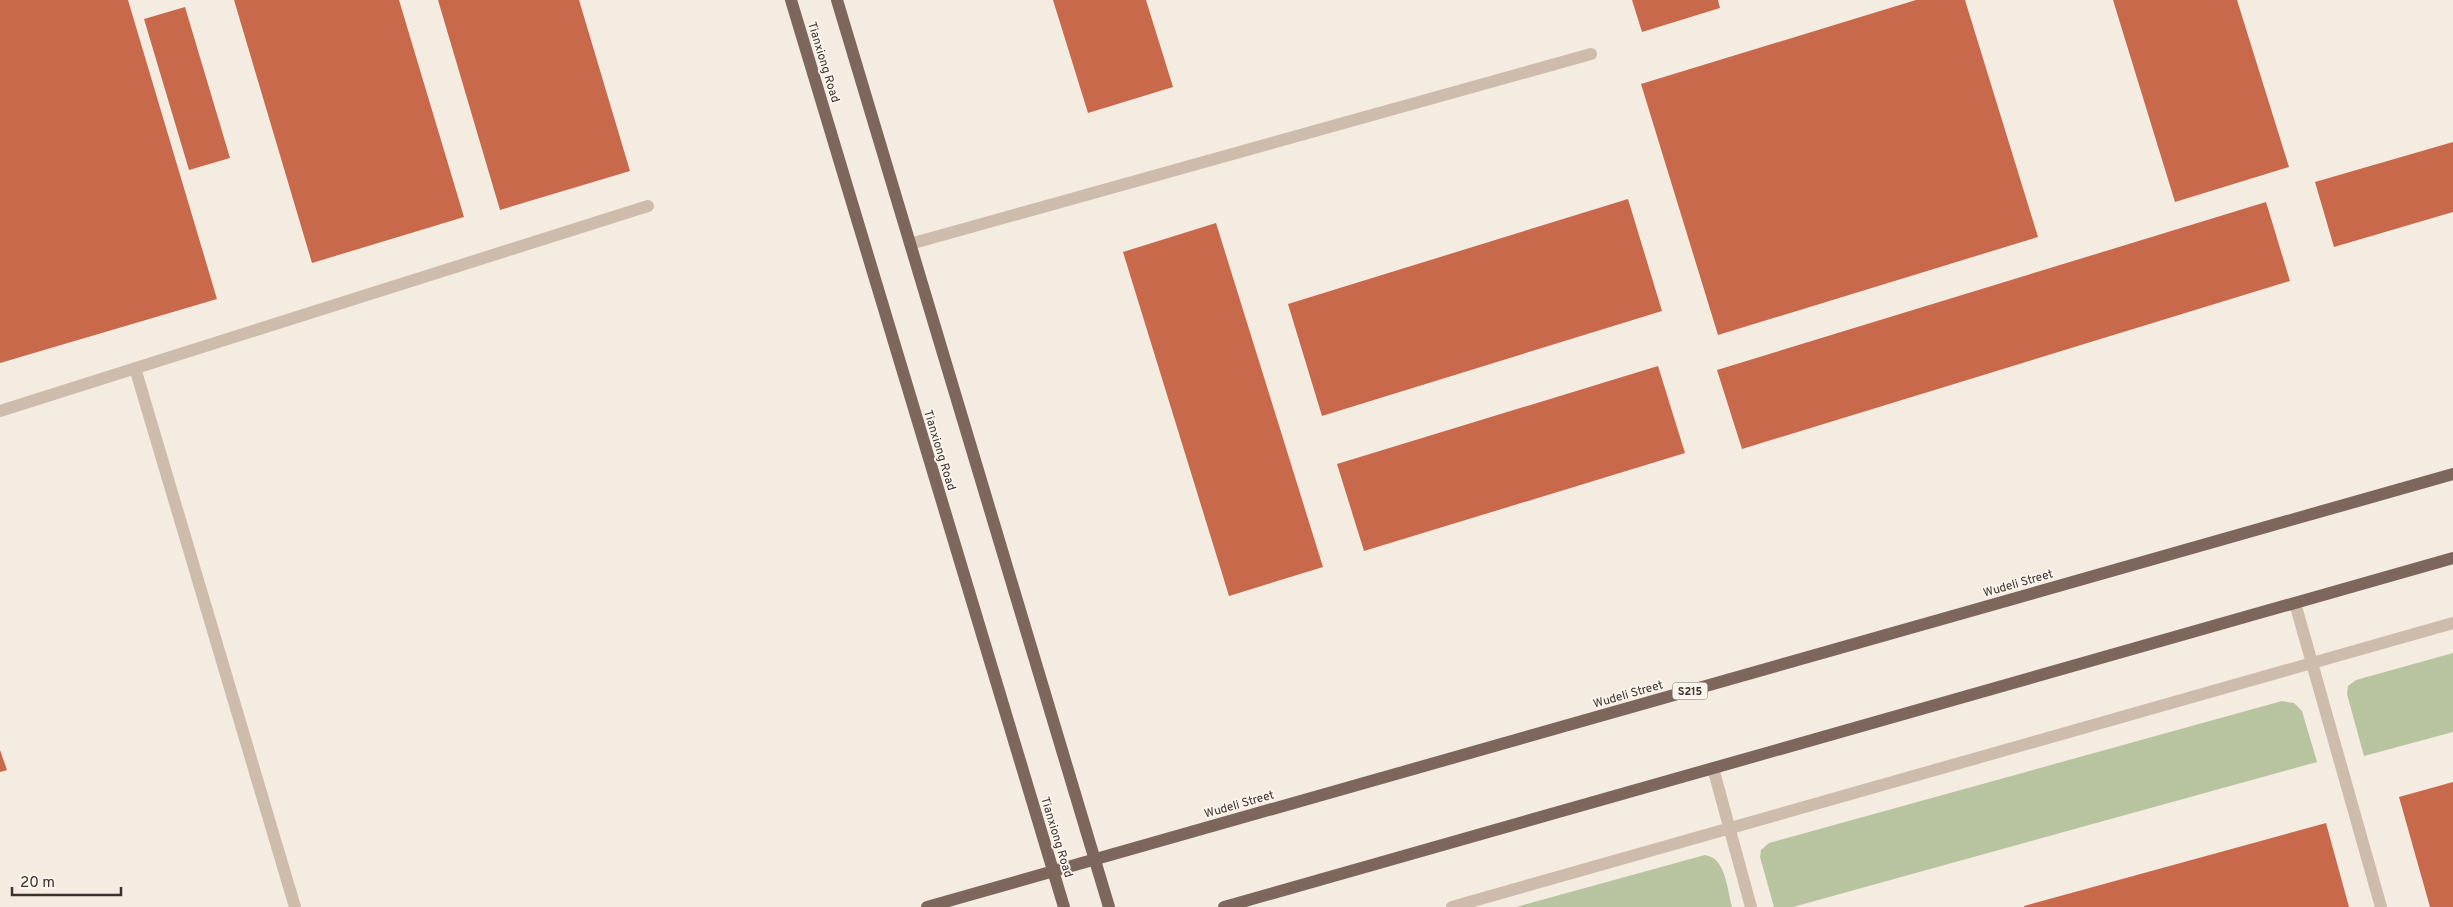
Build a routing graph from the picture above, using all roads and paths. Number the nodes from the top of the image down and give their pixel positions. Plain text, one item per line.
1 (791, 0) edge
2 (836, 0) edge
3 (1591, 54) dead end
4 (648, 206) dead end
5 (910, 244) junction
6 (135, 368) junction
7 (0, 411) edge
8 (2453, 474) edge
9 (2453, 558) edge
10 (2295, 603) junction
11 (2453, 623) edge
12 (2312, 663) junction
13 (1712, 768) junction
14 (1729, 828) junction
15 (1095, 859) junction
16 (1053, 871) junction
17 (295, 907) edge
18 (926, 907) edge
19 (1064, 907) edge
20 (1109, 907) edge
21 (1224, 907) edge
22 (1452, 907) edge
23 (1751, 907) edge
24 (2381, 907) edge

1 - 16 main road, Tianxiong Road
2 - 5 main road
3 - 5 street
4 - 6 street
5 - 15 main road
6 - 7 street
6 - 17 street
8 - 15 main road, Wudeli Street / S215
9 - 10 main road
10 - 12 street
10 - 13 main road
11 - 12 street
12 - 14 street
12 - 24 street
13 - 14 street
13 - 21 main road
14 - 22 street
14 - 23 street
15 - 16 main road, Wudeli Street / S215
15 - 20 main road
16 - 18 main road, Wudeli Street / S215
16 - 19 main road, Tianxiong Road

